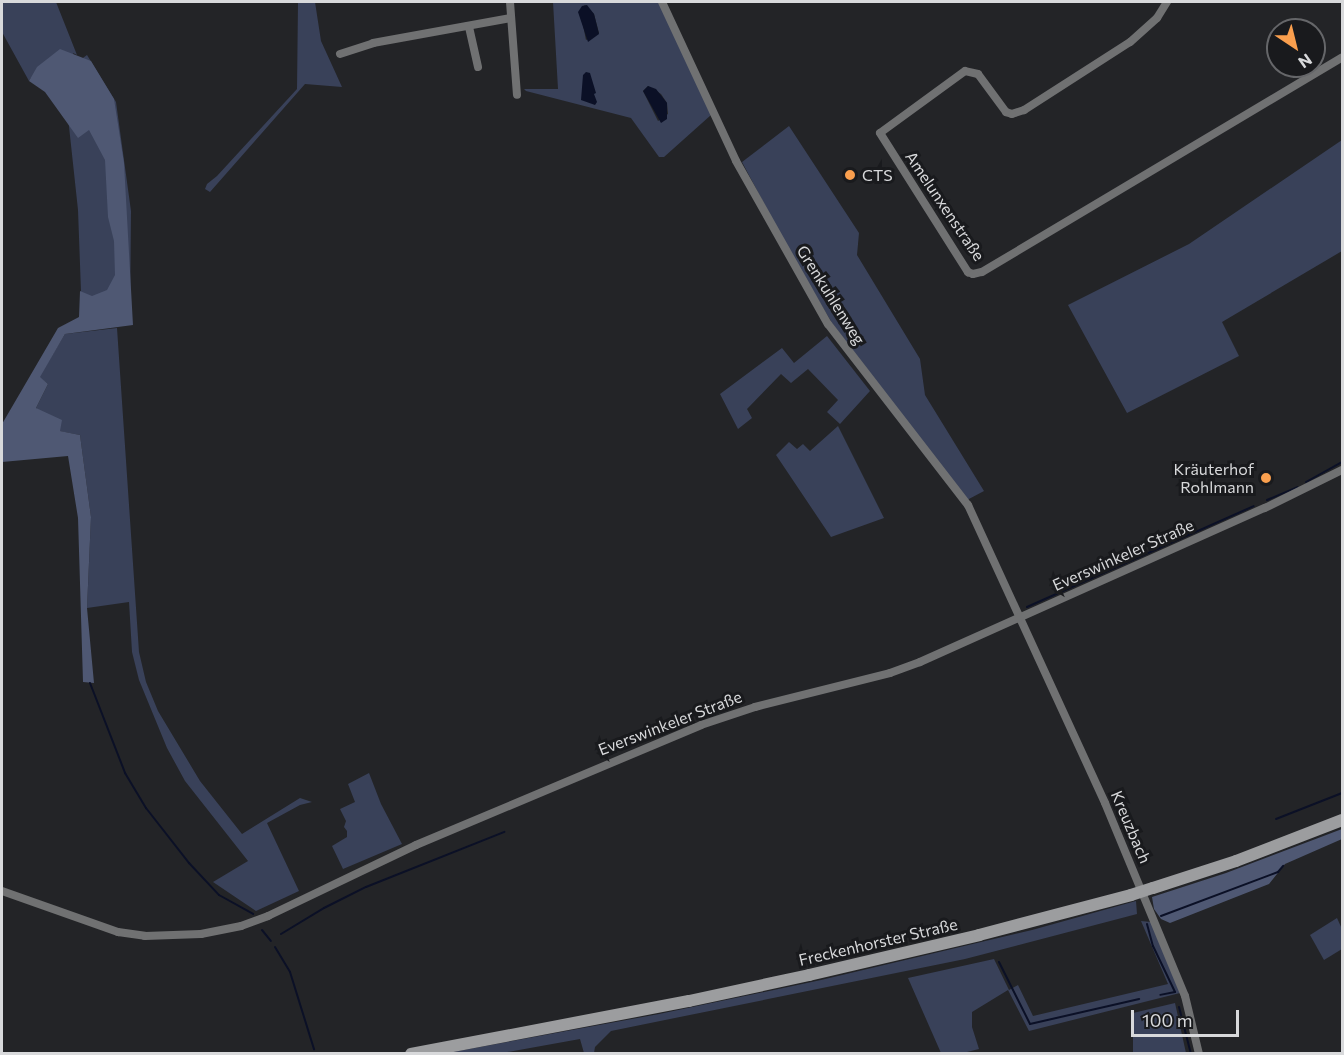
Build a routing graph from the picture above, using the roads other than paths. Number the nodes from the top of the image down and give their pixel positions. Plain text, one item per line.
1 (510, 2) edge
2 (662, 2) edge
3 (1167, 2) edge
4 (512, 18) junction
5 (470, 27) junction
6 (340, 54) dead end
7 (1342, 58) edge
8 (478, 67) dead end
9 (517, 95) dead end
10 (1342, 470) edge
11 (1021, 617) junction
12 (1342, 820) edge
13 (2, 891) edge
14 (411, 1053) edge
15 (1200, 1053) edge

1 - 4 street
2 - 11 street, Grenkuhlenweg
3 - 7 street, Amelunxenstraße
4 - 5 street
4 - 9 street
5 - 6 street
5 - 8 street
10 - 11 street, Everswinkeler Straße
11 - 13 street, Everswinkeler Straße
11 - 15 street, Kreuzbach
12 - 14 main road, Freckenhorster Straße, bridge

